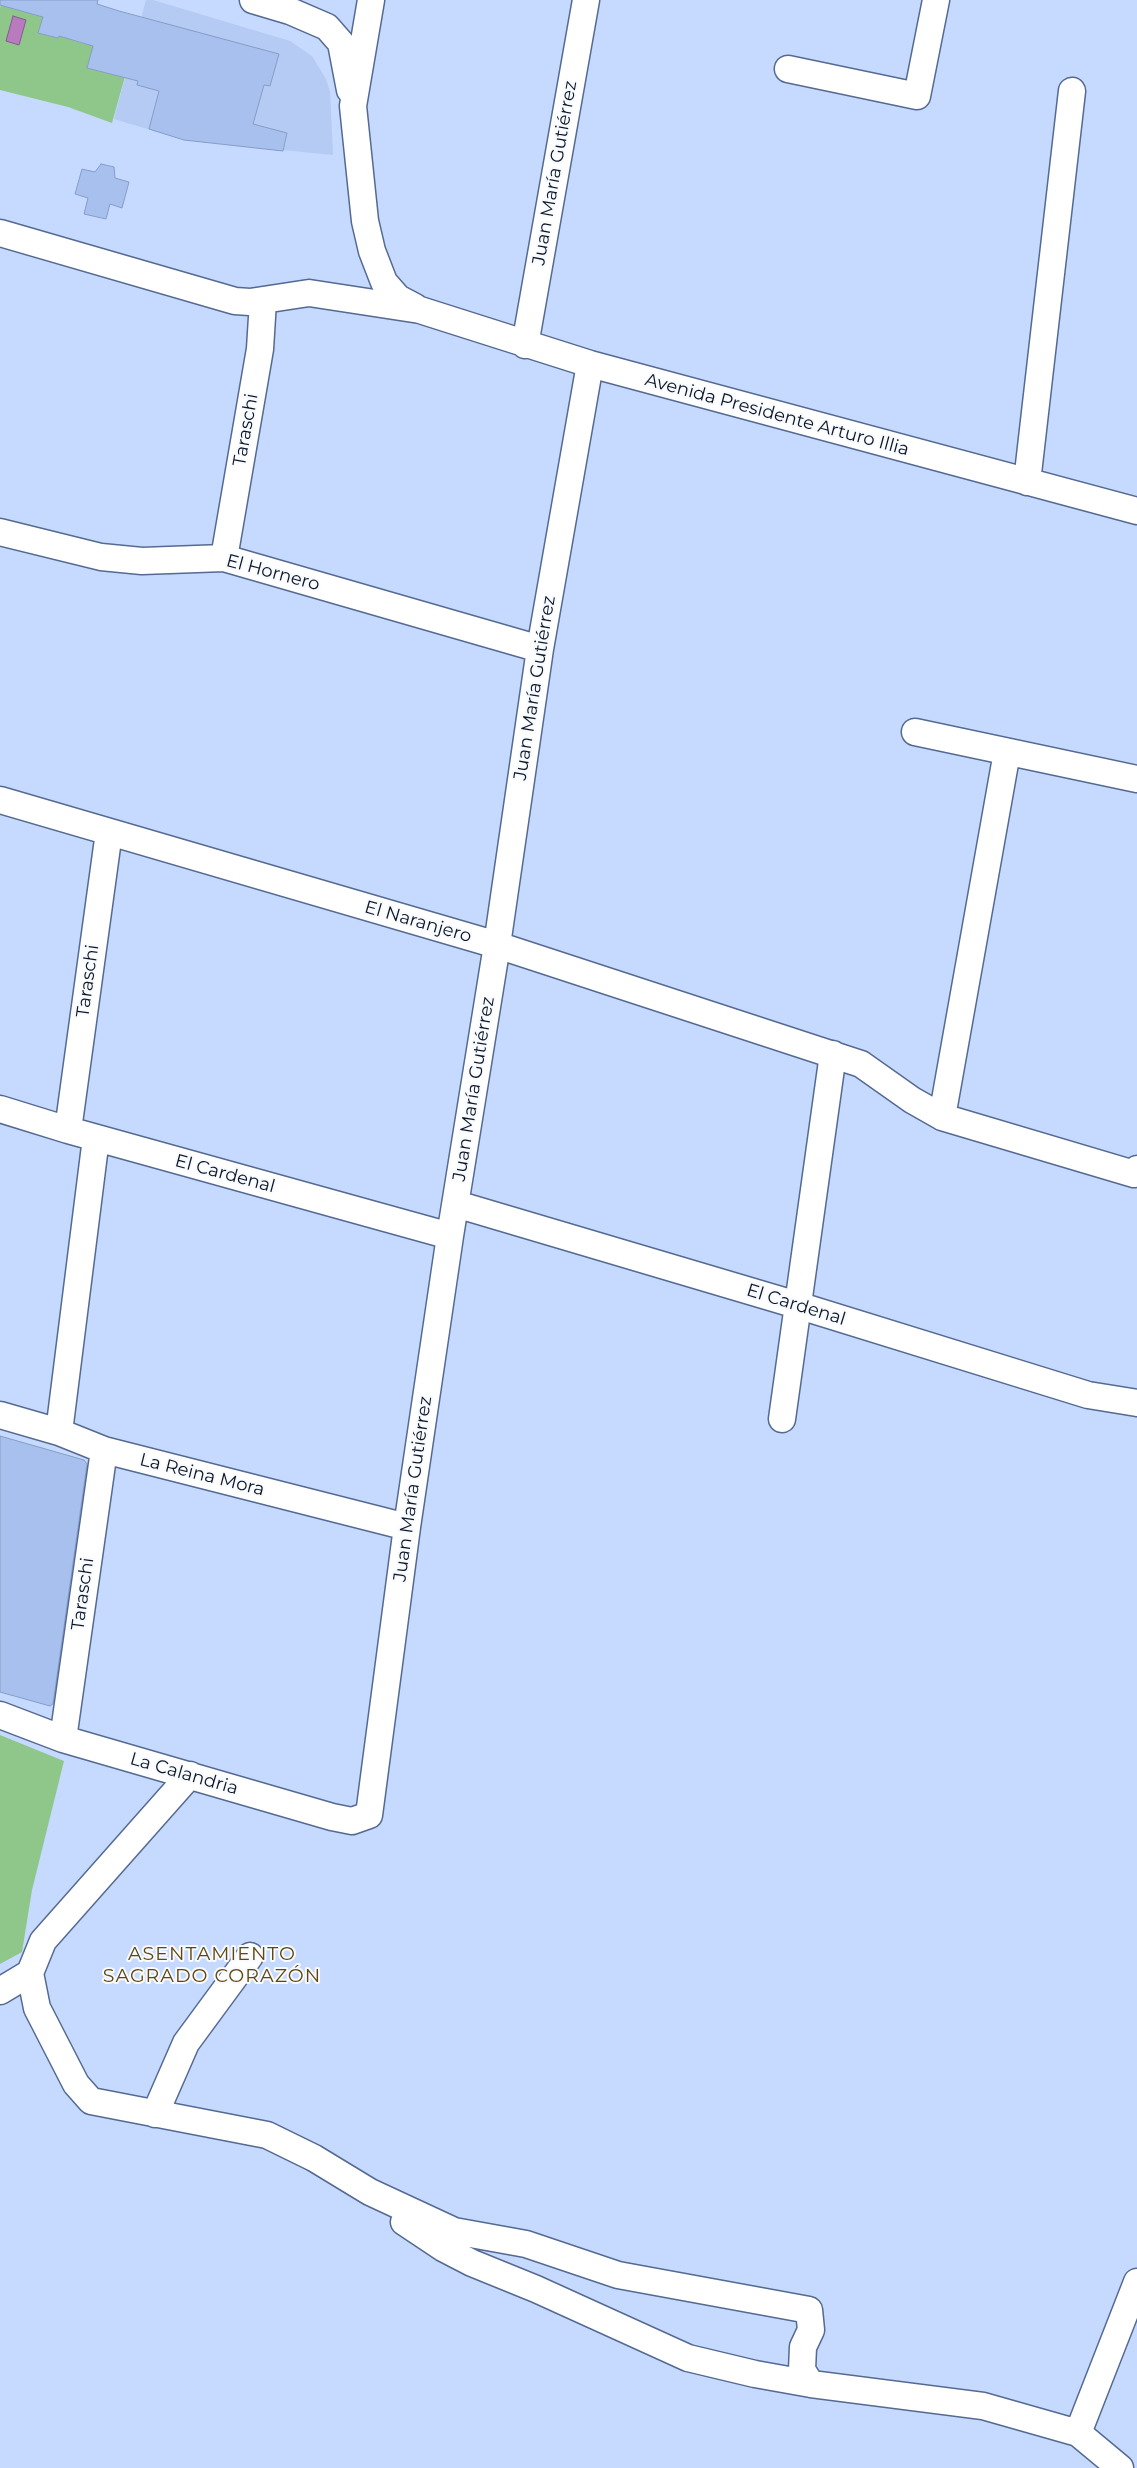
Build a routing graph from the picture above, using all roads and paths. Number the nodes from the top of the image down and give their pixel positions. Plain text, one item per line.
1 (253, 0) edge
2 (371, 0) edge
3 (586, 0) edge
4 (936, 0) edge
5 (788, 69) dead end
6 (1072, 91) dead end
7 (353, 106) junction
8 (0, 234) edge
9 (263, 301) junction
10 (420, 310) junction
11 (525, 345) junction
12 (590, 364) junction
13 (1027, 482) junction
14 (1137, 511) edge
15 (0, 532) edge
16 (224, 558) junction
17 (540, 648) junction
18 (915, 732) dead end
19 (1008, 752) junction
20 (1137, 779) edge
21 (0, 800) edge
22 (109, 832) junction
23 (498, 944) junction
24 (833, 1054) junction
25 (0, 1109) edge
26 (942, 1117) junction
27 (68, 1130) junction
28 (96, 1138) junction
29 (1137, 1169) edge
30 (456, 1204) junction
31 (450, 1236) junction
32 (797, 1305) junction
33 (1137, 1403) edge
34 (0, 1415) edge
35 (782, 1419) dead end
36 (59, 1432) junction
37 (104, 1450) junction
38 (407, 1527) junction
39 (0, 1715) edge
40 (63, 1739) junction
41 (190, 1775) junction
42 (370, 1815) joint
43 (250, 1956) dead end
44 (30, 1973) junction
45 (0, 1991) edge
46 (155, 2114) junction
47 (370, 2192) junction
48 (1137, 2282) edge
49 (811, 2384) junction
50 (1078, 2433) junction
51 (1120, 2468) edge

1 - 7 street
2 - 7 street
3 - 11 street, Juan María Gutiérrez
4 - 5 street
6 - 13 street
7 - 10 street
8 - 9 street
9 - 10 street
9 - 16 street, Taraschi
10 - 11 street, Avenida Presidente Arturo Illia
11 - 12 street, Avenida Presidente Arturo Illia
12 - 13 street, Avenida Presidente Arturo Illia
12 - 17 street, Juan María Gutiérrez
13 - 14 street, Avenida Presidente Arturo Illia
15 - 16 street, El Hornero
16 - 17 street, El Hornero
17 - 23 street, Juan María Gutiérrez
18 - 19 street
19 - 20 street
19 - 26 street
21 - 22 street, El Naranjero
22 - 23 street, El Naranjero
22 - 27 street, Taraschi
23 - 24 street, El Naranjero
23 - 30 street, Juan María Gutiérrez
24 - 26 street, El Naranjero
24 - 32 street
25 - 27 street, El Cardenal
26 - 29 street, El Naranjero
27 - 28 street, El Cardenal
28 - 31 street, El Cardenal
28 - 36 street
30 - 31 street, Juan María Gutiérrez
30 - 32 street, El Cardenal
31 - 38 street, Juan María Gutiérrez
32 - 33 street, El Cardenal
32 - 35 street
34 - 36 street, La Reina Mora
36 - 37 street, La Reina Mora
37 - 38 street, La Reina Mora
37 - 40 street, Taraschi
38 - 42 street, Juan María Gutiérrez
39 - 40 street, La Calandria
40 - 41 street, La Calandria
41 - 42 street, La Calandria
41 - 44 street
43 - 46 street
44 - 45 street
44 - 46 street
46 - 47 street
47 - 49 street
47 - 49 street
48 - 50 street
49 - 50 street
50 - 51 street

